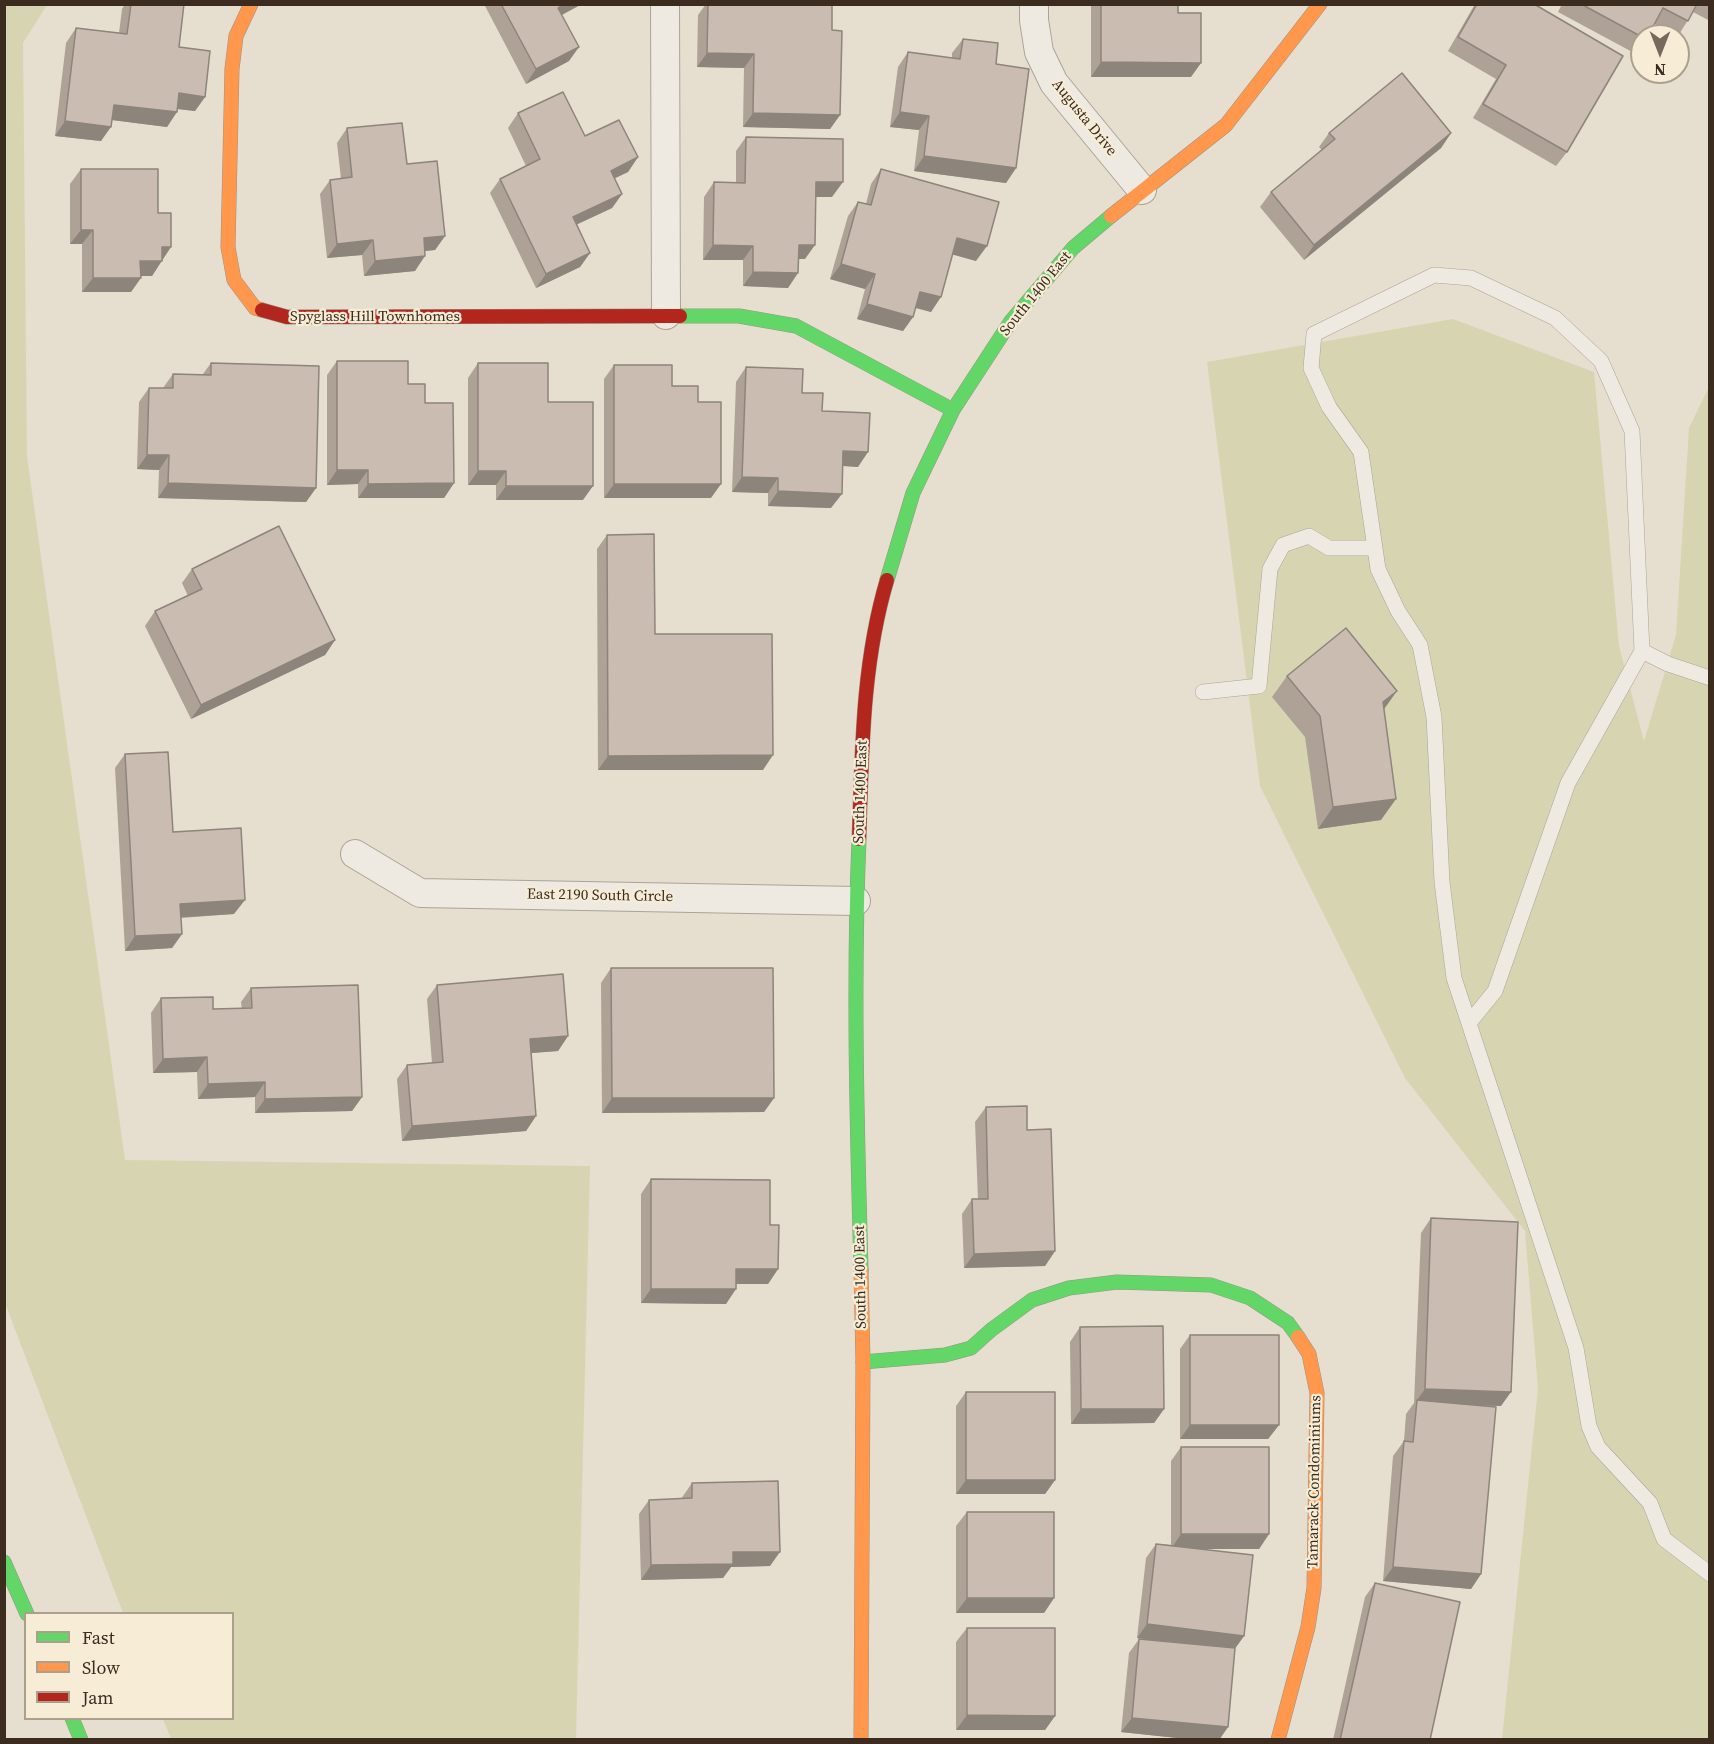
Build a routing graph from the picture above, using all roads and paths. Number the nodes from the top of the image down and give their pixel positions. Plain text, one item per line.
1 (251, 4) edge
2 (665, 4) edge
3 (1034, 4) edge
4 (1320, 4) edge
5 (1142, 190) junction
6 (666, 315) junction
7 (953, 410) junction
8 (1375, 548) junction
9 (1642, 651) junction
10 (1710, 678) edge
11 (1203, 692) dead end
12 (355, 854) dead end
13 (856, 901) junction
14 (1469, 1023) junction
15 (863, 1362) junction
16 (4, 1562) edge
17 (1710, 1574) edge
18 (26, 1612) edge
19 (72, 1720) edge
20 (81, 1740) edge
21 (861, 1740) edge
22 (1278, 1740) edge

1 - 6 street, Spyglass Hill Townhomes
2 - 6 street
3 - 5 street, Augusta Drive
4 - 5 street, South 1400 East
5 - 7 street, South 1400 East
6 - 7 street, Spyglass Hill Townhomes
7 - 13 street, South 1400 East
8 - 9 lane
8 - 11 lane
8 - 14 lane
9 - 10 lane
9 - 14 lane
12 - 13 street, East 2190 South Circle
13 - 15 street, South 1400 East
14 - 17 lane
15 - 21 street, South 1400 East
15 - 22 street, Tamarack Condominiums
16 - 18 street
19 - 20 street

